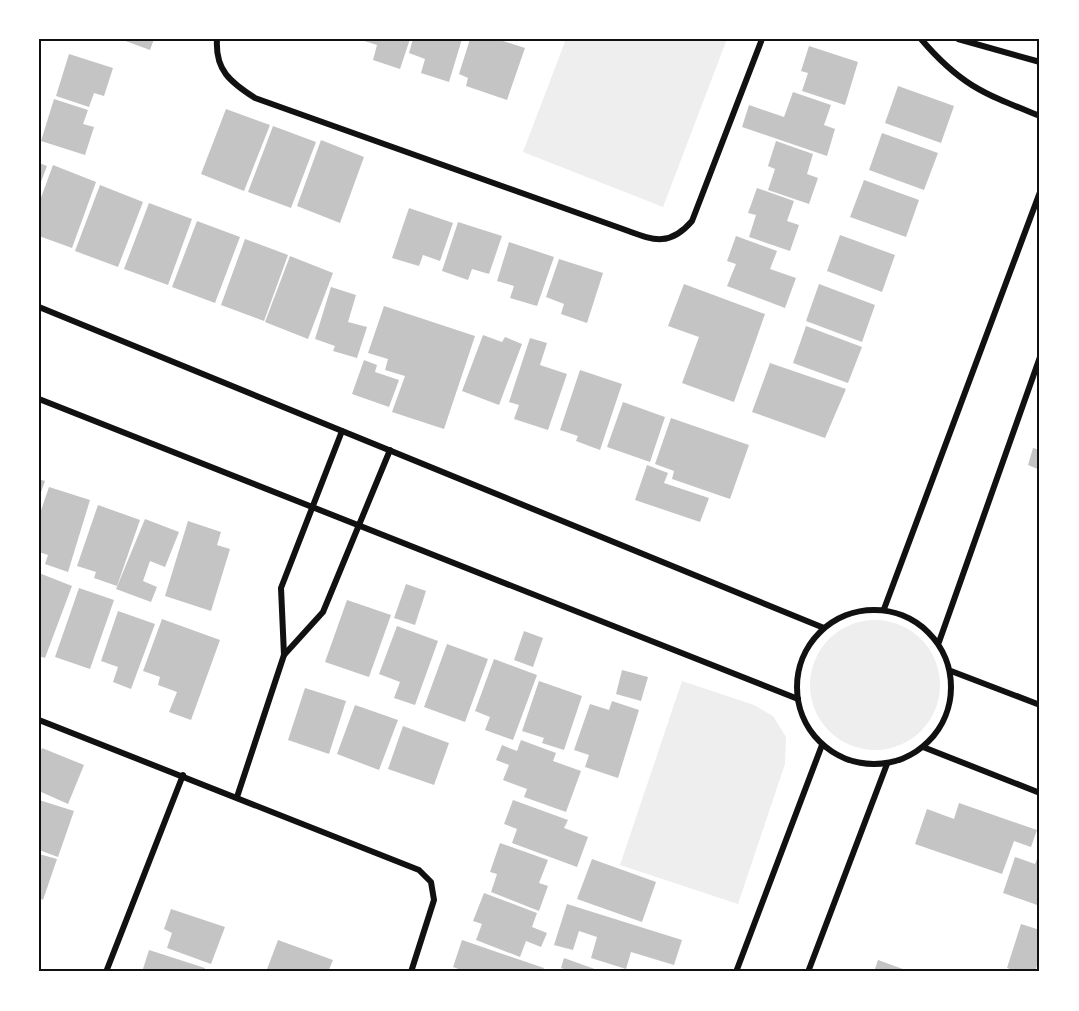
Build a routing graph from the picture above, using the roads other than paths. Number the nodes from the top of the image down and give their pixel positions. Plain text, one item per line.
1 (217, 39) edge
2 (762, 39) edge
3 (921, 39) edge
4 (958, 39) edge
5 (1040, 62) edge
6 (1040, 116) edge
7 (1040, 192) edge
8 (39, 307) edge
9 (1040, 357) edge
10 (39, 399) edge
11 (342, 430) junction
12 (390, 450) junction
13 (312, 507) junction
14 (359, 526) junction
15 (884, 609) junction
16 (824, 628) junction
17 (939, 642) junction
18 (284, 655) junction
19 (951, 671) junction
20 (798, 699) junction
21 (1040, 705) edge
22 (39, 720) edge
23 (822, 745) junction
24 (923, 747) junction
25 (887, 764) junction
26 (183, 776) junction
27 (1040, 792) edge
28 (237, 797) junction
29 (106, 972) edge
30 (411, 972) edge
31 (736, 972) edge
32 (808, 972) edge

1 - 2 street
3 - 6 street
4 - 5 street
7 - 15 street
8 - 11 street
9 - 17 street
10 - 13 street
11 - 12 street
11 - 13 street
12 - 14 street
12 - 16 street
13 - 14 street
13 - 18 street
14 - 18 street
14 - 20 street
15 - 16 street
15 - 17 street
16 - 20 street
17 - 19 street
18 - 28 street
19 - 21 street
19 - 24 street
20 - 23 street
22 - 26 street
23 - 25 street
23 - 31 street
24 - 25 street
24 - 27 street
25 - 32 street
26 - 28 street
26 - 29 street
28 - 30 street

